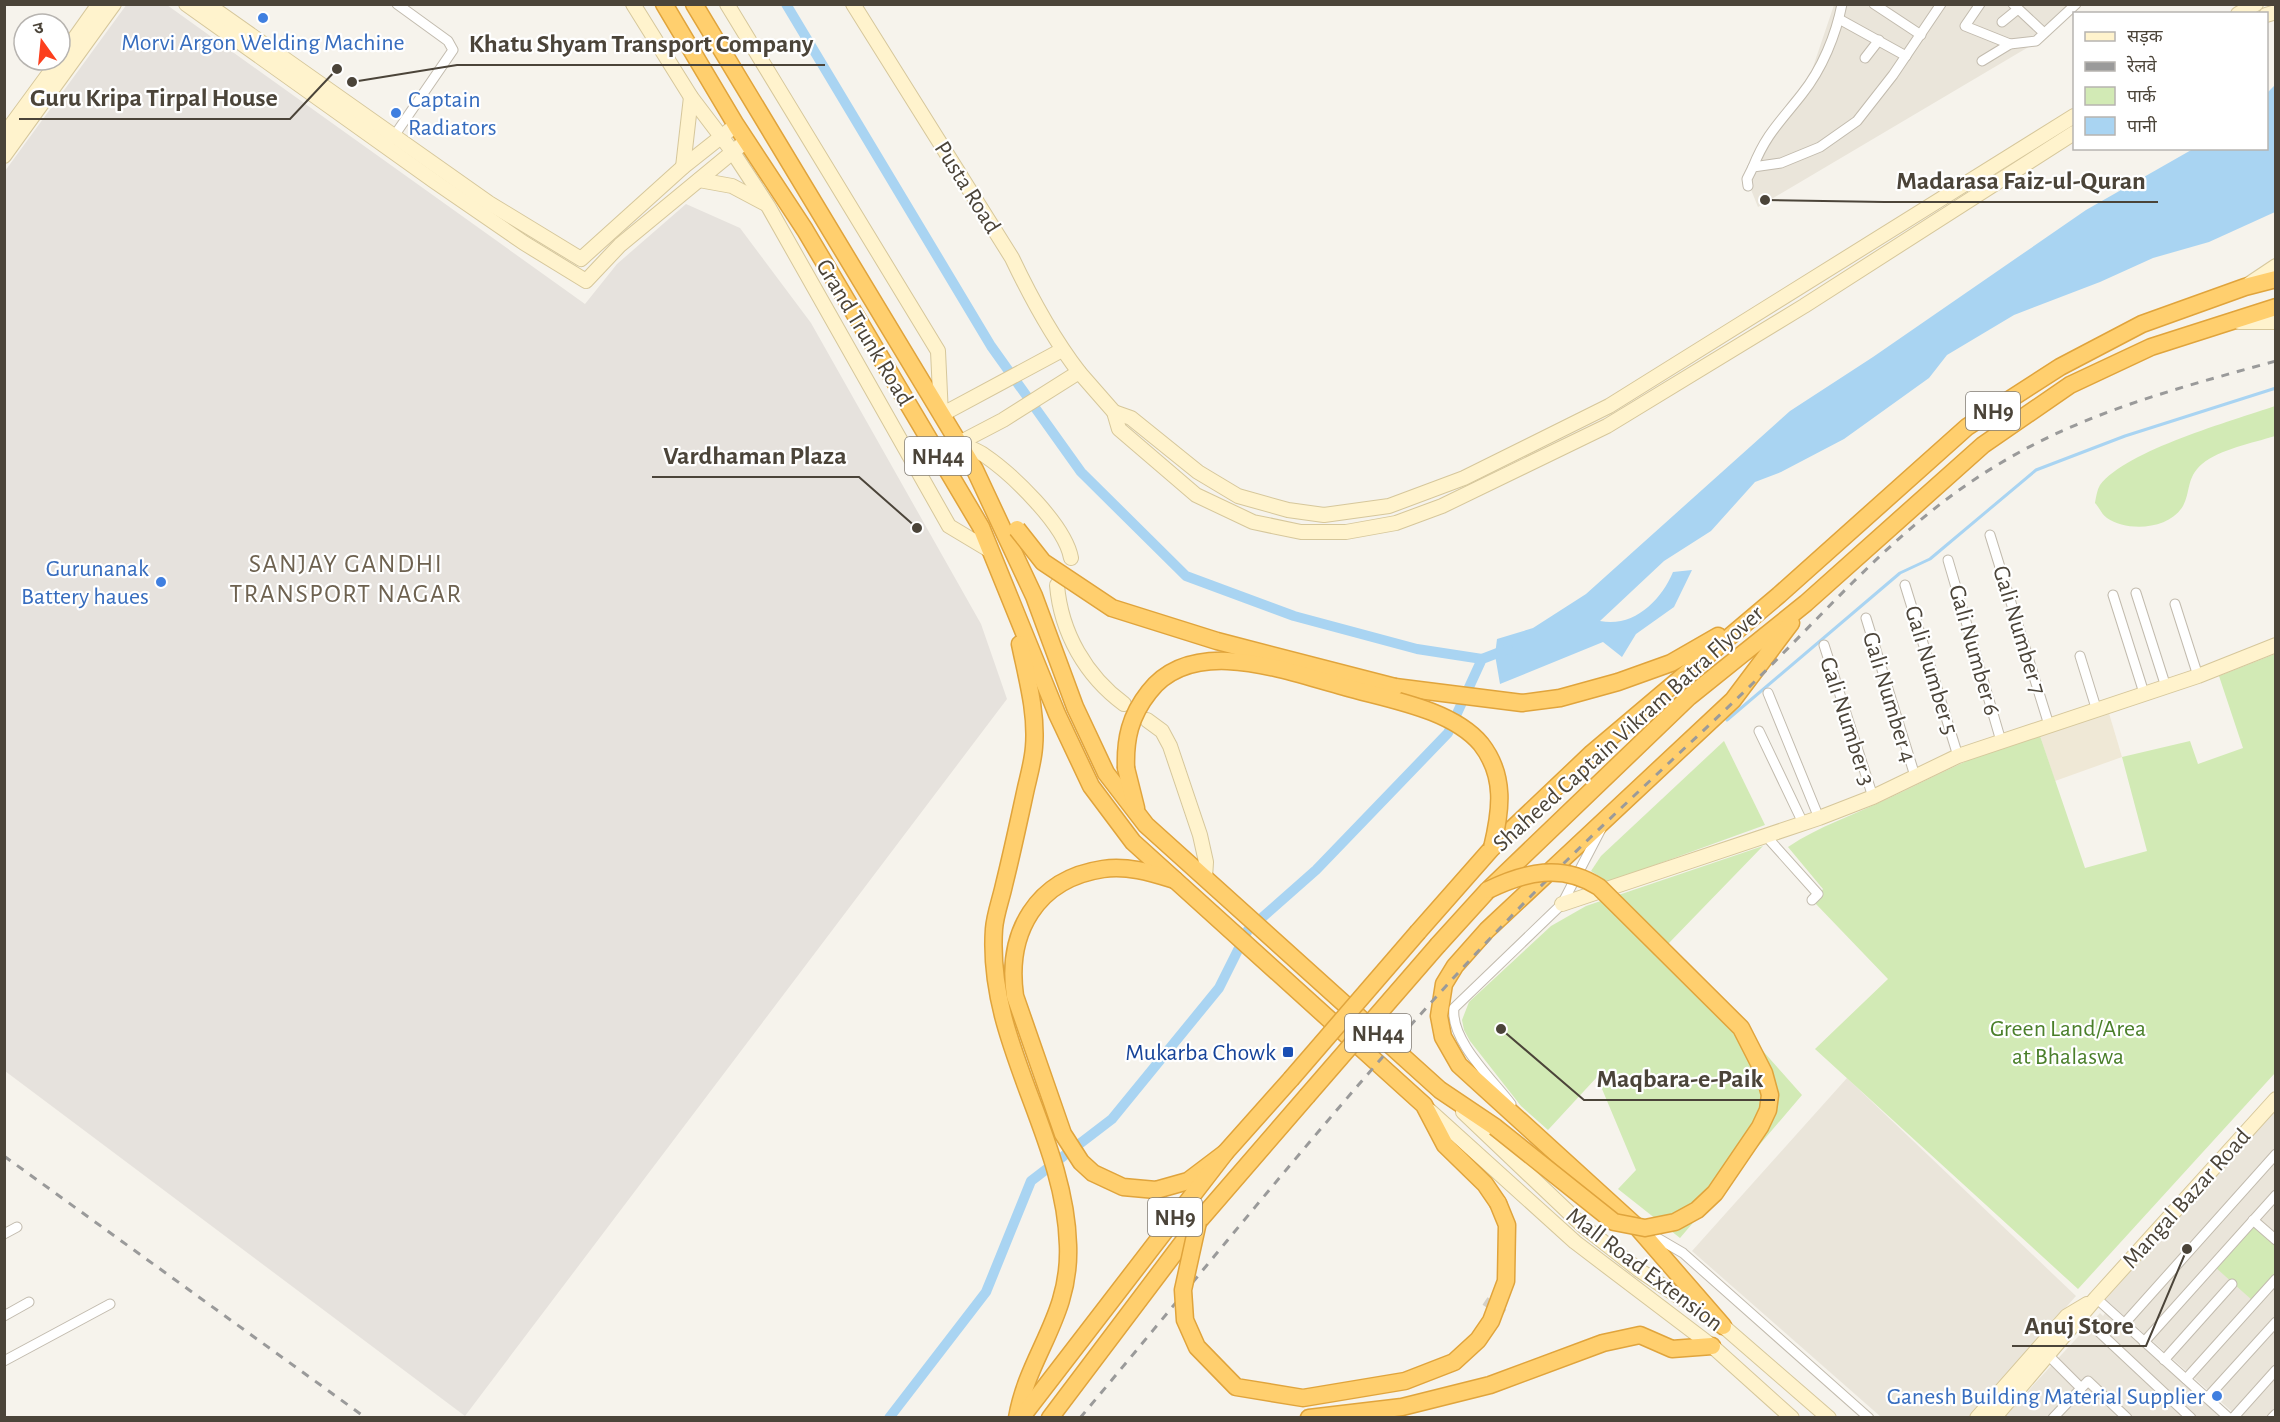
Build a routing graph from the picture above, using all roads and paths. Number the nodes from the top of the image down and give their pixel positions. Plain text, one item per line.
1 (99, 4) edge
2 (114, 4) edge
3 (186, 4) edge
4 (207, 4) edge
5 (397, 4) edge
6 (633, 4) edge
7 (664, 4) edge
8 (694, 4) edge
9 (727, 4) edge
10 (853, 4) edge
11 (1842, 4) edge
12 (1941, 4) edge
13 (1980, 4) edge
14 (2256, 4) edge
15 (1880, 6) edge
16 (2071, 6) edge
17 (2015, 7) edge
18 (2242, 12) edge
19 (1839, 19) junction
20 (2002, 22) dead end
21 (2044, 33) junction
22 (1921, 35) junction
23 (1879, 39) junction
24 (72, 41) edge
25 (2010, 44) junction
26 (1906, 56) junction
27 (1866, 58) dead end
28 (1982, 61) dead end
29 (50, 72) edge
30 (691, 97) junction
31 (2073, 117) edge
32 (736, 125) junction
33 (2073, 134) edge
34 (4, 135) edge
35 (721, 136) junction
36 (391, 142) junction
37 (739, 146) junction
38 (4, 156) edge
39 (683, 167) junction
40 (1753, 167) junction
41 (699, 180) junction
42 (1748, 186) dead end
43 (768, 206) junction
44 (581, 259) junction
45 (2276, 266) edge
46 (595, 268) junction
47 (572, 272) junction
48 (2276, 279) edge
49 (2245, 286) junction
50 (2276, 308) edge
51 (2228, 321) junction
52 (2276, 322) edge
53 (1062, 350) junction
54 (1079, 372) junction
55 (1114, 412) junction
56 (941, 415) junction
57 (959, 443) junction
58 (984, 488) junction
59 (1990, 535) dead end
60 (989, 550) junction
61 (1071, 558) dead end
62 (1948, 560) dead end
63 (1057, 585) dead end
64 (1905, 585) dead end
65 (2136, 593) dead end
66 (1779, 595) junction
67 (2113, 595) dead end
68 (1011, 603) junction
69 (1806, 603) junction
70 (2175, 604) dead end
71 (1866, 618) dead end
72 (1824, 645) dead end
73 (2276, 645) edge
74 (2079, 656) dead end
75 (2198, 676) junction
76 (2166, 687) junction
77 (1768, 693) dead end
78 (2144, 693) junction
79 (1124, 704) dead end
80 (2097, 711) junction
81 (1147, 720) dead end
82 (2049, 726) junction
83 (1759, 731) dead end
84 (2001, 741) junction
85 (1958, 756) junction
86 (1915, 776) junction
87 (1873, 796) junction
88 (1137, 814) junction
89 (1608, 817) junction
90 (1819, 818) junction
91 (1803, 824) junction
92 (1766, 836) junction
93 (1492, 848) junction
94 (1205, 878) junction
95 (1178, 880) junction
96 (1488, 890) junction
97 (1812, 900) dead end
98 (1562, 904) junction
99 (1440, 1090) junction
100 (2274, 1103) edge
101 (1424, 1105) junction
102 (1533, 1132) junction
103 (1225, 1153) junction
104 (2276, 1154) edge
105 (2276, 1195) edge
106 (2253, 1220) junction
107 (1198, 1222) junction
108 (17, 1227) dead end
109 (1637, 1227) junction
110 (4, 1233) edge
111 (2275, 1238) edge
112 (2276, 1279) edge
113 (2232, 1284) dead end
114 (2096, 1298) junction
115 (29, 1302) dead end
116 (110, 1304) dead end
117 (4, 1316) edge
118 (2082, 1316) junction
119 (2276, 1322) edge
120 (2124, 1324) junction
121 (1723, 1326) junction
122 (2144, 1342) junction
123 (1712, 1346) junction
124 (2044, 1351) junction
125 (2164, 1360) junction
126 (4, 1361) edge
127 (2276, 1370) edge
128 (2186, 1379) junction
129 (2081, 1388) junction
130 (2207, 1398) junction
131 (2276, 1414) edge
132 (1019, 1418) edge
133 (1050, 1418) edge
134 (1309, 1418) edge
135 (1792, 1418) edge
136 (1829, 1418) edge
137 (1869, 1418) edge
138 (1977, 1418) edge
139 (1994, 1418) edge
140 (2053, 1418) edge
141 (2127, 1418) edge
142 (2191, 1418) edge
143 (2231, 1418) edge
144 (2272, 1418) edge

1 - 24 main road
2 - 38 main road
3 - 36 main road
4 - 36 main road
5 - 36 street
6 - 30 main road
7 - 32 highway, Grand Trunk Road / NH44
8 - 56 highway, Grand Trunk Road / NH44
9 - 56 main road
10 - 53 main road, Pusta Road
11 - 19 street
12 - 22 street
13 - 25 street
14 - 18 main road
15 - 22 street
16 - 21 street
17 - 20 street
17 - 21 street
19 - 23 street
19 - 40 street
21 - 25 street
22 - 26 street
23 - 26 street
23 - 27 street
25 - 28 street
26 - 40 street
29 - 34 main road
30 - 35 main road
30 - 39 main road
31 - 55 main road
32 - 35 main road
32 - 37 highway, Grand Trunk Road / NH44
33 - 55 main road
35 - 37 main road
35 - 39 main road
36 - 44 main road
36 - 47 main road
37 - 41 main road
37 - 43 main road
37 - 60 highway, Grand Trunk Road / NH44
39 - 44 main road
40 - 42 street
41 - 43 main road
41 - 46 main road
43 - 60 main road
44 - 46 main road
44 - 47 main road
45 - 49 main road
46 - 47 main road
48 - 49 highway
49 - 66 highway, NH9
50 - 51 highway, NH9
51 - 52 main road
51 - 69 highway, NH9
53 - 54 main road, Pusta Road
53 - 56 main road
54 - 55 main road, Pusta Road
54 - 57 main road
56 - 57 highway, Grand Trunk Road / NH44
57 - 58 highway, Grand Trunk Road / NH44
57 - 61 main road
58 - 66 highway, bridge
58 - 88 highway, Grand Trunk Road / NH44
59 - 82 street, Gali Number 7
60 - 68 highway, Grand Trunk Road / NH44
62 - 84 street, Gali Number 6
63 - 79 main road
64 - 85 street, Gali Number 5
65 - 76 street
66 - 93 highway, Shaheed Captain Vikram Batra Flyover
67 - 78 street
68 - 95 highway, Grand Trunk Road / NH44
68 - 132 highway
69 - 89 highway
69 - 96 highway, Shaheed Captain Vikram Batra Flyover
70 - 75 street
71 - 86 street, Gali Number 4
72 - 87 street, Gali Number 3
73 - 75 main road
74 - 80 street
75 - 76 main road
76 - 78 main road
77 - 90 street
78 - 80 main road
80 - 82 main road
81 - 94 main road
82 - 84 main road
83 - 91 street
84 - 85 main road
85 - 86 main road
86 - 87 main road
87 - 90 main road
88 - 93 highway, bridge
88 - 94 highway, Grand Trunk Road / NH44
89 - 98 street
89 - 102 highway
90 - 91 main road
91 - 92 main road
92 - 97 street
92 - 98 main road
93 - 103 highway, Shaheed Captain Vikram Batra Flyover / NH9, bridge
94 - 99 highway, Grand Trunk Road / NH44
95 - 101 highway, Grand Trunk Road / NH44
95 - 103 highway
96 - 99 highway, bridge
96 - 107 highway, Shaheed Captain Vikram Batra Flyover / NH9, bridge
98 - 102 street
99 - 121 main road, Mall Road Extension
100 - 114 main road, Mangal Bazar Road
101 - 107 highway, bridge
101 - 123 main road, Mall Road Extension
102 - 109 highway
103 - 132 highway, Shaheed Captain Vikram Batra Flyover / NH9
104 - 120 street
105 - 106 street
106 - 111 street
106 - 122 street
107 - 133 highway, Shaheed Captain Vikram Batra Flyover
108 - 110 street
109 - 121 highway
109 - 137 street
112 - 128 street
113 - 125 street
114 - 118 main road
114 - 120 street
114 - 124 main road
115 - 117 street
116 - 126 street
118 - 124 main road
118 - 142 street
119 - 130 street
120 - 122 street
121 - 136 main road, Mall Road Extension
122 - 125 street
123 - 134 highway
123 - 135 main road, Mall Road Extension
124 - 129 street
124 - 138 main road
124 - 139 main road
125 - 128 street
127 - 143 street
128 - 130 street
129 - 140 street
129 - 141 street
130 - 143 street
131 - 144 street

